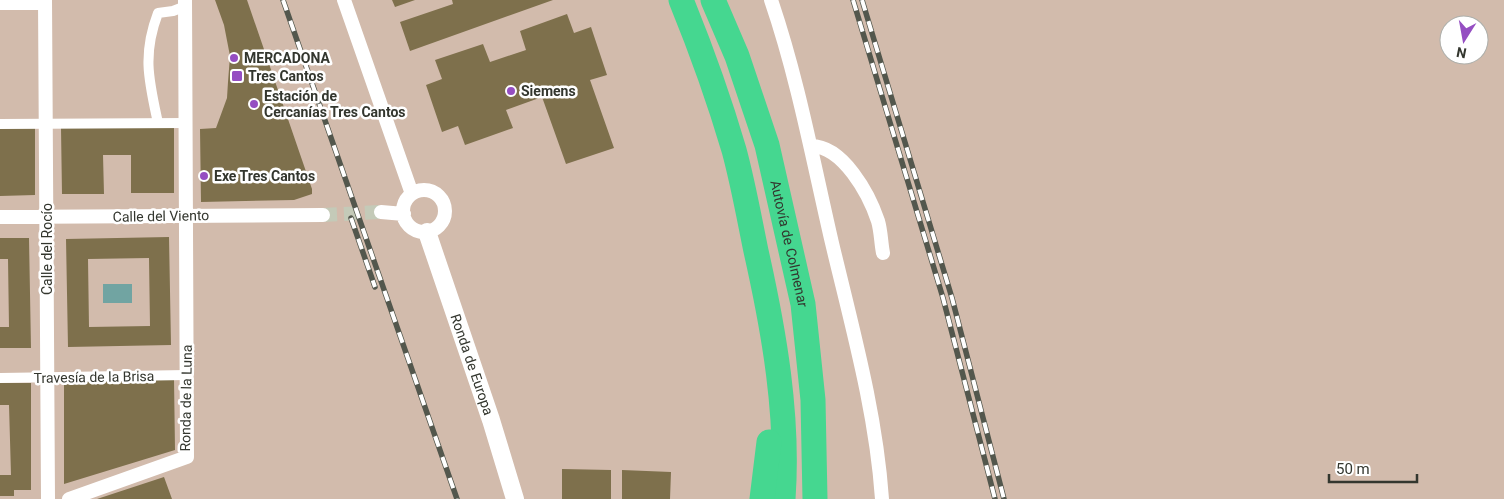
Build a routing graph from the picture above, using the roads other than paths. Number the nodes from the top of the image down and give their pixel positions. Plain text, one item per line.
1 (344, 0) edge
2 (681, 0) edge
3 (713, 0) edge
4 (771, 0) edge
5 (45, 3) edge
6 (186, 3) edge
7 (0, 6) edge
8 (158, 123) junction
9 (186, 123) junction
10 (0, 124) edge
11 (46, 124) junction
12 (811, 146) junction
13 (412, 194) junction
14 (381, 212) tunnel mouth
15 (404, 214) junction
16 (323, 215) tunnel mouth
17 (188, 216) junction
18 (0, 217) edge
19 (47, 217) junction
20 (427, 232) junction
21 (883, 253) dead end
22 (766, 300) junction
23 (187, 376) junction
24 (0, 378) edge
25 (48, 378) junction
26 (48, 499) edge
27 (70, 499) edge
28 (515, 499) edge
29 (762, 499) edge
30 (783, 499) edge
31 (815, 499) edge
32 (882, 499) edge

1 - 13 street
2 - 22 highway
3 - 31 highway, Autovía de Colmenar
4 - 12 street
5 - 7 street
5 - 11 street, Calle del Rocío
6 - 8 street
6 - 9 street, Ronda de la Luna
8 - 9 street
8 - 11 street
9 - 17 street, Ronda de la Luna
10 - 11 street
11 - 19 street, Calle del Rocío
12 - 21 street
12 - 32 street
13 - 15 street
13 - 20 street
14 - 15 street
15 - 20 street
16 - 17 street, Calle del Viento
17 - 19 street, Calle del Viento
17 - 23 street, Ronda de la Luna
18 - 19 street, Calle del Viento
19 - 25 street, Calle del Rocío
20 - 28 street, Ronda de Europa
22 - 29 highway
22 - 30 highway
23 - 25 street, Travesía de la Brisa
23 - 27 street, Ronda de la Luna
24 - 25 street, Travesía de la Brisa
25 - 26 street, Calle del Rocío

